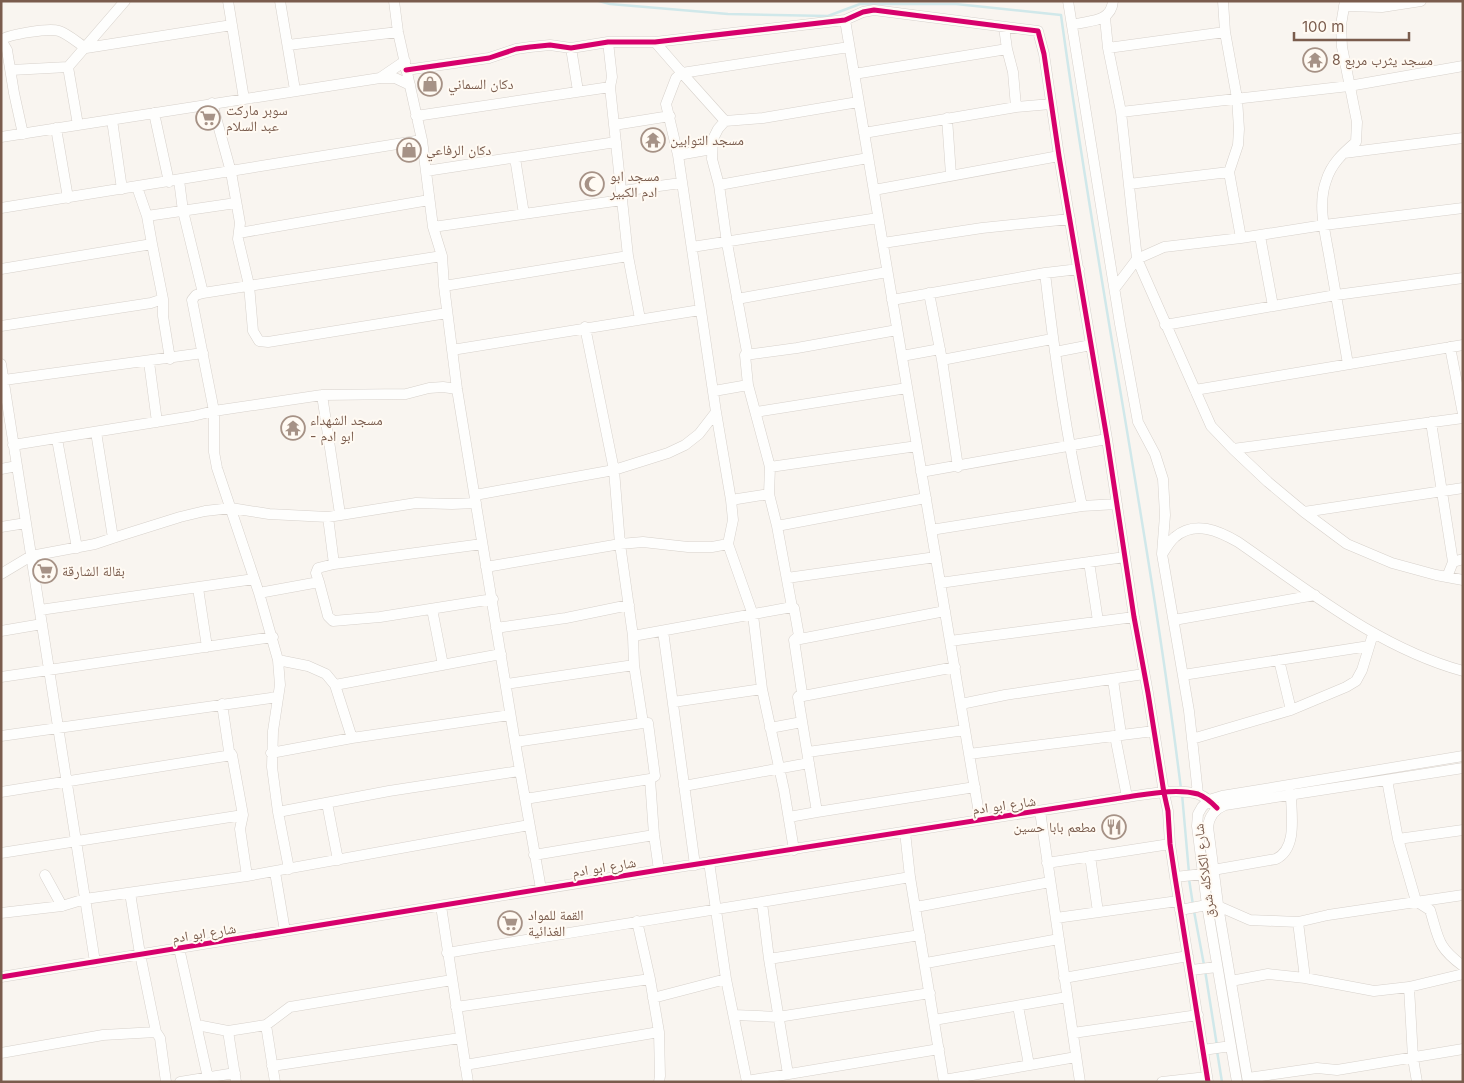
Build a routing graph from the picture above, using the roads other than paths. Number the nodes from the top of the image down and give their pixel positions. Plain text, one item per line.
1 (125, 1) edge
2 (228, 1) edge
3 (280, 1) edge
4 (394, 1) edge
5 (1068, 1) edge
6 (1113, 1) edge
7 (1223, 1) edge
8 (1421, 1) edge
9 (1344, 4) edge
10 (1105, 18) junction
11 (845, 20) junction
12 (232, 25) junction
13 (1072, 25) junction
14 (1004, 27) junction
15 (398, 32) junction
16 (1224, 32) junction
17 (1, 40) edge
18 (608, 42) junction
19 (655, 42) junction
20 (288, 45) junction
21 (849, 47) junction
22 (86, 48) junction
23 (571, 48) junction
24 (1108, 48) junction
25 (1007, 49) junction
26 (405, 66) junction
27 (1463, 66) edge
28 (68, 67) junction
29 (11, 70) junction
30 (682, 72) junction
31 (854, 74) junction
32 (380, 78) junction
33 (410, 84) junction
34 (1349, 86) junction
35 (610, 87) junction
36 (295, 90) junction
37 (578, 91) junction
38 (1237, 98) junction
39 (244, 99) junction
40 (858, 102) junction
41 (212, 103) junction
42 (1051, 104) junction
43 (1016, 106) junction
44 (1121, 112) junction
45 (154, 113) junction
46 (416, 116) junction
47 (670, 116) junction
48 (947, 118) junction
49 (112, 120) junction
50 (725, 121) junction
51 (78, 125) junction
52 (614, 125) junction
53 (56, 128) junction
54 (864, 133) junction
55 (23, 134) junction
56 (1, 137) edge
57 (1463, 138) edge
58 (422, 140) junction
59 (616, 142) junction
60 (712, 149) junction
61 (1342, 153) junction
62 (678, 155) junction
63 (1059, 156) junction
64 (515, 158) junction
65 (868, 158) junction
66 (426, 171) junction
67 (231, 172) junction
68 (1230, 172) junction
69 (952, 175) junction
70 (174, 181) junction
71 (681, 183) junction
72 (719, 184) junction
73 (1129, 184) junction
74 (137, 187) junction
75 (122, 189) junction
76 (874, 190) junction
77 (622, 196) junction
78 (68, 198) junction
79 (429, 200) junction
80 (236, 203) junction
81 (1, 208) edge
82 (1463, 208) edge
83 (183, 211) junction
84 (524, 214) junction
85 (147, 216) junction
86 (878, 218) junction
87 (1070, 219) junction
88 (1324, 225) junction
89 (433, 227) junction
90 (239, 233) junction
91 (1260, 236) junction
92 (1241, 238) junction
93 (727, 243) junction
94 (882, 243) junction
95 (152, 244) junction
96 (692, 247) junction
97 (442, 256) junction
98 (628, 256) junction
99 (1137, 259) junction
100 (1, 269) edge
101 (1079, 269) junction
102 (887, 272) junction
103 (1045, 273) junction
104 (1463, 278) edge
105 (249, 285) junction
106 (444, 286) junction
107 (1115, 288) junction
108 (203, 292) junction
109 (929, 294) junction
110 (1336, 295) junction
111 (163, 299) junction
112 (737, 299) junction
113 (892, 300) junction
114 (1273, 306) junction
115 (700, 310) junction
116 (447, 313) junction
117 (640, 319) junction
118 (1165, 325) junction
119 (1, 326) edge
120 (585, 328) junction
121 (897, 330) junction
122 (1052, 339) junction
123 (1091, 345) junction
124 (1463, 345) edge
125 (1450, 347) junction
126 (940, 349) junction
127 (452, 350) junction
128 (1055, 352) junction
129 (203, 353) junction
130 (745, 355) junction
131 (902, 356) junction
132 (170, 358) junction
133 (942, 360) junction
134 (149, 362) junction
135 (1, 364) edge
136 (1348, 364) junction
137 (4, 380) junction
138 (748, 385) junction
139 (907, 388) junction
140 (457, 389) junction
141 (1195, 390) junction
142 (714, 391) junction
143 (322, 395) junction
144 (5, 409) edge
145 (214, 411) junction
146 (716, 412) junction
147 (756, 412) junction
148 (1463, 416) edge
149 (157, 422) junction
150 (1431, 422) junction
151 (96, 432) junction
152 (57, 438) junction
153 (1107, 439) junction
154 (14, 444) junction
155 (917, 446) junction
156 (1069, 446) junction
157 (1233, 449) junction
158 (17, 466) junction
159 (770, 467) junction
160 (958, 467) junction
161 (1, 469) edge
162 (614, 470) junction
163 (922, 472) junction
164 (1463, 488) edge
165 (1441, 491) junction
166 (769, 494) junction
167 (926, 498) junction
168 (475, 499) junction
169 (731, 500) junction
170 (1117, 504) junction
171 (1082, 506) junction
172 (231, 508) junction
173 (1304, 512) junction
174 (340, 514) junction
175 (328, 517) junction
176 (26, 523) junction
177 (777, 526) junction
178 (1, 527) edge
179 (931, 530) junction
180 (113, 538) junction
181 (482, 544) junction
182 (620, 544) junction
183 (728, 544) junction
184 (77, 548) junction
185 (1162, 554) junction
186 (31, 556) junction
187 (936, 557) junction
188 (1125, 557) junction
189 (1458, 560) edge
190 (1089, 562) junction
191 (334, 564) junction
192 (486, 567) junction
193 (1, 574) edge
194 (1447, 577) junction
195 (787, 578) junction
196 (254, 579) junction
197 (1463, 580) edge
198 (319, 582) junction
199 (940, 583) junction
200 (198, 588) junction
201 (259, 593) junction
202 (1315, 595) junction
203 (492, 599) junction
204 (629, 606) junction
205 (792, 607) junction
206 (432, 609) junction
207 (40, 610) junction
208 (945, 612) junction
209 (753, 615) junction
210 (1134, 617) junction
211 (1174, 620) junction
212 (1098, 621) junction
213 (42, 624) junction
214 (496, 628) junction
215 (1, 631) edge
216 (663, 631) junction
217 (1373, 634) junction
218 (633, 636) junction
219 (273, 637) junction
220 (794, 640) junction
221 (950, 640) junction
222 (1368, 646) junction
223 (208, 647) junction
224 (501, 654) junction
225 (278, 660) junction
226 (1279, 660) junction
227 (443, 665) junction
228 (634, 665) junction
229 (955, 667) junction
230 (50, 670) junction
231 (1463, 672) edge
232 (1144, 674) junction
233 (1183, 675) junction
234 (1, 677) edge
235 (1113, 680) junction
236 (506, 684) junction
237 (335, 685) junction
238 (762, 689) junction
239 (278, 697) junction
240 (798, 697) junction
241 (673, 702) junction
242 (222, 704) junction
243 (961, 704) junction
244 (1291, 710) junction
245 (510, 715) junction
246 (802, 722) junction
247 (642, 723) junction
248 (58, 727) junction
249 (770, 728) junction
250 (965, 730) junction
251 (1154, 731) junction
252 (1, 736) edge
253 (1115, 736) junction
254 (352, 738) junction
255 (1192, 739) junction
256 (515, 742) junction
257 (808, 752) junction
258 (271, 753) junction
259 (969, 754) junction
260 (232, 755) junction
261 (1463, 756) edge
262 (809, 764) junction
263 (780, 768) junction
264 (1463, 768) edge
265 (520, 771) junction
266 (650, 779) junction
267 (1387, 780) junction
268 (67, 781) junction
269 (684, 786) junction
270 (975, 787) junction
271 (1, 792) edge
272 (1164, 793) junction
273 (1198, 794) junction
274 (1291, 794) junction
275 (1127, 797) junction
276 (525, 799) junction
277 (328, 803) junction
278 (1213, 804) junction
279 (1040, 811) junction
280 (278, 812) junction
281 (817, 812) junction
282 (243, 815) junction
283 (789, 817) junction
284 (980, 819) junction
285 (529, 825) junction
286 (1463, 830) edge
287 (905, 832) junction
288 (654, 835) junction
289 (1398, 839) junction
290 (76, 842) junction
291 (1170, 844) junction
292 (794, 850) junction
293 (1, 853) edge
294 (534, 855) junction
295 (1090, 856) junction
296 (338, 860) junction
297 (709, 862) junction
298 (1047, 863) junction
299 (696, 865) junction
300 (289, 869) junction
301 (659, 870) junction
302 (1214, 870) junction
303 (275, 872) junction
304 (1203, 874) junction
305 (46, 875) dead end
306 (246, 876) junction
307 (910, 877) junction
308 (1175, 877) junction
309 (1050, 882) junction
310 (541, 889) junction
311 (130, 893) junction
312 (1463, 895) edge
313 (86, 899) junction
314 (1416, 901) junction
315 (762, 903) junction
316 (1179, 905) junction
317 (1207, 905) junction
318 (62, 906) junction
319 (441, 906) junction
320 (916, 906) junction
321 (1218, 906) junction
322 (715, 910) junction
323 (1098, 912) junction
324 (1, 913) edge
325 (1056, 918) junction
326 (637, 921) junction
327 (1298, 922) junction
328 (285, 931) junction
329 (920, 934) junction
330 (1058, 939) junction
331 (179, 948) junction
332 (447, 953) junction
333 (140, 954) junction
334 (1188, 956) junction
335 (769, 959) junction
336 (95, 962) junction
337 (926, 963) junction
338 (1463, 966) edge
339 (1217, 967) junction
340 (1190, 970) junction
341 (1463, 974) edge
342 (1, 977) edge
343 (1064, 978) junction
344 (1305, 978) junction
345 (650, 979) junction
346 (726, 979) junction
347 (452, 980) junction
348 (1231, 982) junction
349 (1409, 987) junction
350 (930, 994) junction
351 (1068, 997) junction
352 (653, 998) junction
353 (1018, 1006) junction
354 (456, 1007) junction
355 (734, 1015) junction
356 (1198, 1015) junction
357 (778, 1017) junction
358 (934, 1020) junction
359 (197, 1025) junction
360 (266, 1025) junction
361 (228, 1031) junction
362 (156, 1032) junction
363 (659, 1032) junction
364 (1073, 1033) junction
365 (460, 1038) junction
366 (1231, 1046) junction
367 (939, 1049) junction
368 (1463, 1049) edge
369 (1204, 1050) junction
370 (1, 1053) edge
371 (1076, 1057) junction
372 (1413, 1058) junction
373 (465, 1065) junction
374 (1028, 1065) junction
375 (272, 1066) junction
376 (788, 1074) junction
377 (235, 1077) edge
378 (208, 1078) junction
379 (1208, 1079) edge
380 (1248, 1080) edge
381 (944, 1081) edge
382 (166, 1082) edge
383 (181, 1082) edge
384 (275, 1082) edge
385 (468, 1082) edge
386 (659, 1082) edge
387 (747, 1082) edge
388 (1080, 1082) edge
389 (1162, 1082) edge
390 (1237, 1082) edge
391 (1417, 1082) edge

1 - 22 street
2 - 12 street
3 - 20 street
4 - 15 street
5 - 13 street
6 - 10 street
7 - 16 street
8 - 9 street
9 - 34 street
10 - 13 street
10 - 24 street
11 - 14 street
11 - 19 street
11 - 21 street
12 - 22 street
12 - 39 street
13 - 107 street
14 - 25 street
14 - 42 street
15 - 20 street
15 - 26 street
16 - 24 street
16 - 38 street
17 - 22 street
17 - 29 street
18 - 19 street
18 - 23 street
18 - 35 street
19 - 30 street
20 - 36 street
21 - 30 street
21 - 31 street
22 - 28 street
23 - 26 street
23 - 37 street
24 - 44 street
25 - 31 street
25 - 43 street
26 - 32 street
26 - 33 street
27 - 34 street
28 - 29 street
28 - 51 street
29 - 55 street
30 - 47 street
30 - 50 street
31 - 40 street
32 - 33 street
32 - 36 street
33 - 46 street
34 - 38 street
34 - 61 street
35 - 37 street
35 - 52 street
36 - 39 street
37 - 46 street
38 - 44 street
38 - 68 street
39 - 41 street
40 - 50 street
40 - 54 street
41 - 45 street
41 - 67 street
42 - 43 street
42 - 63 street
43 - 48 street
44 - 73 street
45 - 49 street
45 - 70 street
46 - 58 street
47 - 52 street
47 - 62 street
48 - 54 street
48 - 69 street
49 - 51 street
49 - 75 street
50 - 60 street
51 - 53 street
52 - 59 street
53 - 55 street
53 - 78 street
54 - 65 street
55 - 56 street
57 - 61 street
58 - 66 street
58 - 67 street
59 - 64 street
59 - 77 street
60 - 62 street
60 - 72 street
61 - 88 street
62 - 71 street
63 - 69 street
63 - 87 street
64 - 66 street
64 - 84 street
65 - 72 street
65 - 76 street
66 - 79 street
67 - 70 street
67 - 80 street
68 - 73 street
68 - 92 street
69 - 76 street
70 - 74 street
70 - 83 street
71 - 77 street
71 - 96 street
72 - 93 street
73 - 99 street
74 - 75 street
74 - 85 street
75 - 78 street
76 - 86 street
77 - 84 street
77 - 98 street
78 - 81 street
79 - 89 street
79 - 90 street
80 - 83 street
80 - 90 street
82 - 88 street
83 - 85 street
83 - 108 street
84 - 89 street
85 - 95 street
86 - 93 street
86 - 94 street
87 - 94 street
87 - 101 street
88 - 91 street
88 - 110 street
89 - 97 street
90 - 105 street
91 - 92 street
91 - 114 street
92 - 99 street
93 - 96 street
93 - 112 street
94 - 102 street
95 - 100 street
95 - 111 street
96 - 115 street
97 - 105 street
97 - 106 street
98 - 106 street
98 - 117 street
99 - 107 street
99 - 118 street
101 - 103 street
101 - 123 street
102 - 112 street
102 - 113 street
103 - 109 street
103 - 122 street
104 - 110 street
105 - 108 street
105 - 116 street
106 - 116 street
107 - 185 street
108 - 129 street
109 - 113 street
109 - 126 street
110 - 114 street
110 - 136 street
111 - 119 street
111 - 132 street
112 - 130 street
113 - 121 street
114 - 118 street
115 - 117 street
115 - 142 street
116 - 127 street
117 - 120 street
118 - 141 street
120 - 127 street
120 - 162 street
121 - 130 street
121 - 131 street
122 - 128 street
122 - 133 street
123 - 128 street
123 - 153 street
124 - 125 street
125 - 136 street
125 - 148 street
126 - 131 street
126 - 133 street
127 - 140 street
128 - 156 street
129 - 132 street
129 - 145 street
130 - 138 street
131 - 139 street
132 - 134 street
133 - 160 street
134 - 137 street
134 - 149 street
135 - 137 street
136 - 141 street
137 - 144 street
138 - 142 street
138 - 147 street
139 - 147 street
139 - 155 street
140 - 143 street
140 - 168 street
141 - 157 street
142 - 146 street
143 - 145 street
143 - 174 street
144 - 154 street
145 - 149 street
145 - 172 street
146 - 162 street
146 - 169 street
147 - 159 street
148 - 150 street
149 - 151 street
150 - 157 street
150 - 165 street
151 - 152 street
151 - 180 street
152 - 154 street
152 - 184 street
153 - 156 street
153 - 170 street
154 - 158 street
155 - 159 street
155 - 163 street
156 - 160 street
156 - 171 street
157 - 173 street
158 - 161 street
158 - 176 street
159 - 166 street
160 - 163 street
162 - 168 street
162 - 182 street
163 - 167 street
164 - 165 street
165 - 173 street
165 - 189 street
166 - 169 street
166 - 177 street
167 - 177 street
167 - 179 street
168 - 174 street
168 - 181 street
169 - 183 street
170 - 171 street
170 - 188 street
171 - 179 street
172 - 175 street
172 - 180 street
172 - 196 street
173 - 194 street
174 - 175 street
175 - 191 street
176 - 178 street
176 - 186 street
177 - 195 street
179 - 187 street
180 - 184 street
181 - 191 street
181 - 192 street
182 - 183 street
182 - 192 street
182 - 204 street
183 - 209 street
184 - 186 street
185 - 202 street
185 - 211 street
186 - 193 street
186 - 207 street
187 - 195 street
187 - 199 street
188 - 190 street
188 - 210 street
189 - 194 street
190 - 199 street
190 - 212 street
191 - 198 street
192 - 203 street
194 - 197 street
195 - 205 street
196 - 200 street
196 - 201 street
198 - 201 street
198 - 206 street
199 - 208 street
200 - 207 street
200 - 223 street
201 - 219 street
202 - 211 street
202 - 217 street
203 - 206 street
203 - 214 street
204 - 214 street
204 - 218 street
205 - 209 street
205 - 220 street
206 - 227 street
207 - 213 street
208 - 220 street
208 - 221 street
209 - 216 street
209 - 238 street
210 - 212 street
210 - 232 street
211 - 233 street
212 - 221 street
213 - 215 street
213 - 230 street
214 - 224 street
216 - 218 street
216 - 241 street
217 - 222 street
217 - 231 street
218 - 228 street
219 - 223 street
219 - 225 street
220 - 240 street
221 - 229 street
222 - 226 street
222 - 244 street
223 - 230 street
224 - 227 street
224 - 236 street
225 - 237 street
225 - 239 street
226 - 233 street
226 - 244 street
227 - 237 street
228 - 236 street
228 - 247 street
229 - 240 street
229 - 243 street
230 - 234 street
230 - 248 street
232 - 235 street
232 - 251 street
233 - 255 street
235 - 243 street
235 - 253 street
236 - 245 street
237 - 254 street
238 - 241 street
238 - 249 street
239 - 242 street
239 - 258 street
240 - 246 street
241 - 269 street
242 - 248 street
242 - 260 street
243 - 250 street
244 - 255 street
245 - 254 street
245 - 256 street
246 - 249 street
246 - 257 street
247 - 256 street
247 - 266 street
248 - 252 street
248 - 268 street
249 - 263 street
250 - 257 street
250 - 259 street
251 - 253 street
251 - 272 street
253 - 259 street
253 - 275 street
254 - 258 street
255 - 273 street
256 - 265 street
257 - 262 street
258 - 280 street
259 - 270 street
260 - 268 street
260 - 282 street
261 - 278 street
262 - 263 street
262 - 281 street
263 - 269 street
263 - 283 street
264 - 267 street, شارع الكلاكله شرق
265 - 276 street
265 - 277 street
266 - 276 street
266 - 288 street
267 - 274 street, شارع الكلاكله شرق
267 - 289 street
268 - 271 street
268 - 290 street
269 - 299 street
270 - 281 street
270 - 284 street
272 - 273 street, شارع ابو ادم
272 - 275 street, شارع ابو ادم
272 - 291 street
273 - 278 street, شارع ابو ادم
274 - 278 street, شارع الكلاكله شرق
274 - 302 street
275 - 279 street, شارع ابو ادم
276 - 285 street
277 - 280 street
277 - 296 street
278 - 302 street, شارع الكلاكله شرق
278 - 304 street, شارع الكلاكله شرق
279 - 284 street, شارع ابو ادم
279 - 298 street
280 - 300 street
281 - 283 street
282 - 290 street
282 - 306 street
283 - 292 street
284 - 287 street, شارع ابو ادم
285 - 294 street
285 - 296 street
286 - 289 street
287 - 292 street, شارع ابو ادم
287 - 307 street
288 - 294 street
288 - 301 street
289 - 314 street
290 - 293 street
290 - 313 street
291 - 295 street
291 - 308 street
292 - 297 street, شارع ابو ادم
294 - 310 street
295 - 298 street
295 - 323 street
296 - 300 street
297 - 299 street, شارع ابو ادم
297 - 322 street
298 - 309 street
299 - 301 street, شارع ابو ادم
300 - 303 street
301 - 310 street, شارع ابو ادم
302 - 321 street, شارع الكلاكله شرق
303 - 306 street
303 - 328 street
304 - 308 street
304 - 317 street, شارع الكلاكله شرق
305 - 318 street
306 - 311 street
307 - 315 street
307 - 320 street
308 - 316 street
309 - 320 street
309 - 325 street
310 - 319 street, شارع ابو ادم
311 - 313 street
311 - 333 street
312 - 314 street
313 - 318 street
313 - 336 street
314 - 327 street
314 - 338 street
315 - 322 street
315 - 335 street
316 - 317 street
316 - 323 street
316 - 334 street
317 - 339 street, شارع الكلاكله شرق
318 - 324 street
319 - 328 street, شارع ابو ادم
319 - 332 street
320 - 329 street
321 - 327 street
321 - 348 street, شارع الكلاكله شرق
322 - 326 street
322 - 346 street
323 - 325 street
325 - 330 street
326 - 332 street
326 - 345 street
327 - 344 street
328 - 331 street, شارع ابو ادم
329 - 335 street
329 - 337 street
330 - 337 street
330 - 343 street
331 - 333 street, شارع ابو ادم
331 - 359 street
332 - 347 street
333 - 336 street, شارع ابو ادم
333 - 362 street
334 - 340 street
334 - 343 street
335 - 357 street
336 - 342 street, شارع ابو ادم
337 - 350 street
339 - 340 street
339 - 366 street, شارع الكلاكله شرق
340 - 356 street
341 - 349 street
343 - 351 street
344 - 348 street
344 - 349 street
345 - 352 street
345 - 354 street
346 - 352 street
346 - 355 street
347 - 354 street
347 - 360 street
348 - 380 street, شارع الكلاكله شرق
349 - 372 street
350 - 357 street
350 - 358 street
351 - 353 street
351 - 364 street
352 - 363 street
353 - 358 street
353 - 374 street
354 - 365 street
355 - 357 street
355 - 387 street
356 - 364 street
356 - 369 street
357 - 376 street
358 - 367 street
359 - 361 street
359 - 378 street
360 - 361 street
360 - 375 street
361 - 377 street
362 - 370 street
362 - 382 street
363 - 373 street
363 - 386 street
364 - 371 street
365 - 373 street
365 - 375 street
366 - 369 street
366 - 390 street, شارع الكلاكله شرق
367 - 376 street
367 - 381 street
368 - 372 street
369 - 379 street
371 - 374 street
371 - 388 street
372 - 380 street
372 - 391 street
373 - 385 street
374 - 381 street
375 - 384 street
376 - 387 street
377 - 378 street
378 - 383 street
379 - 389 street

